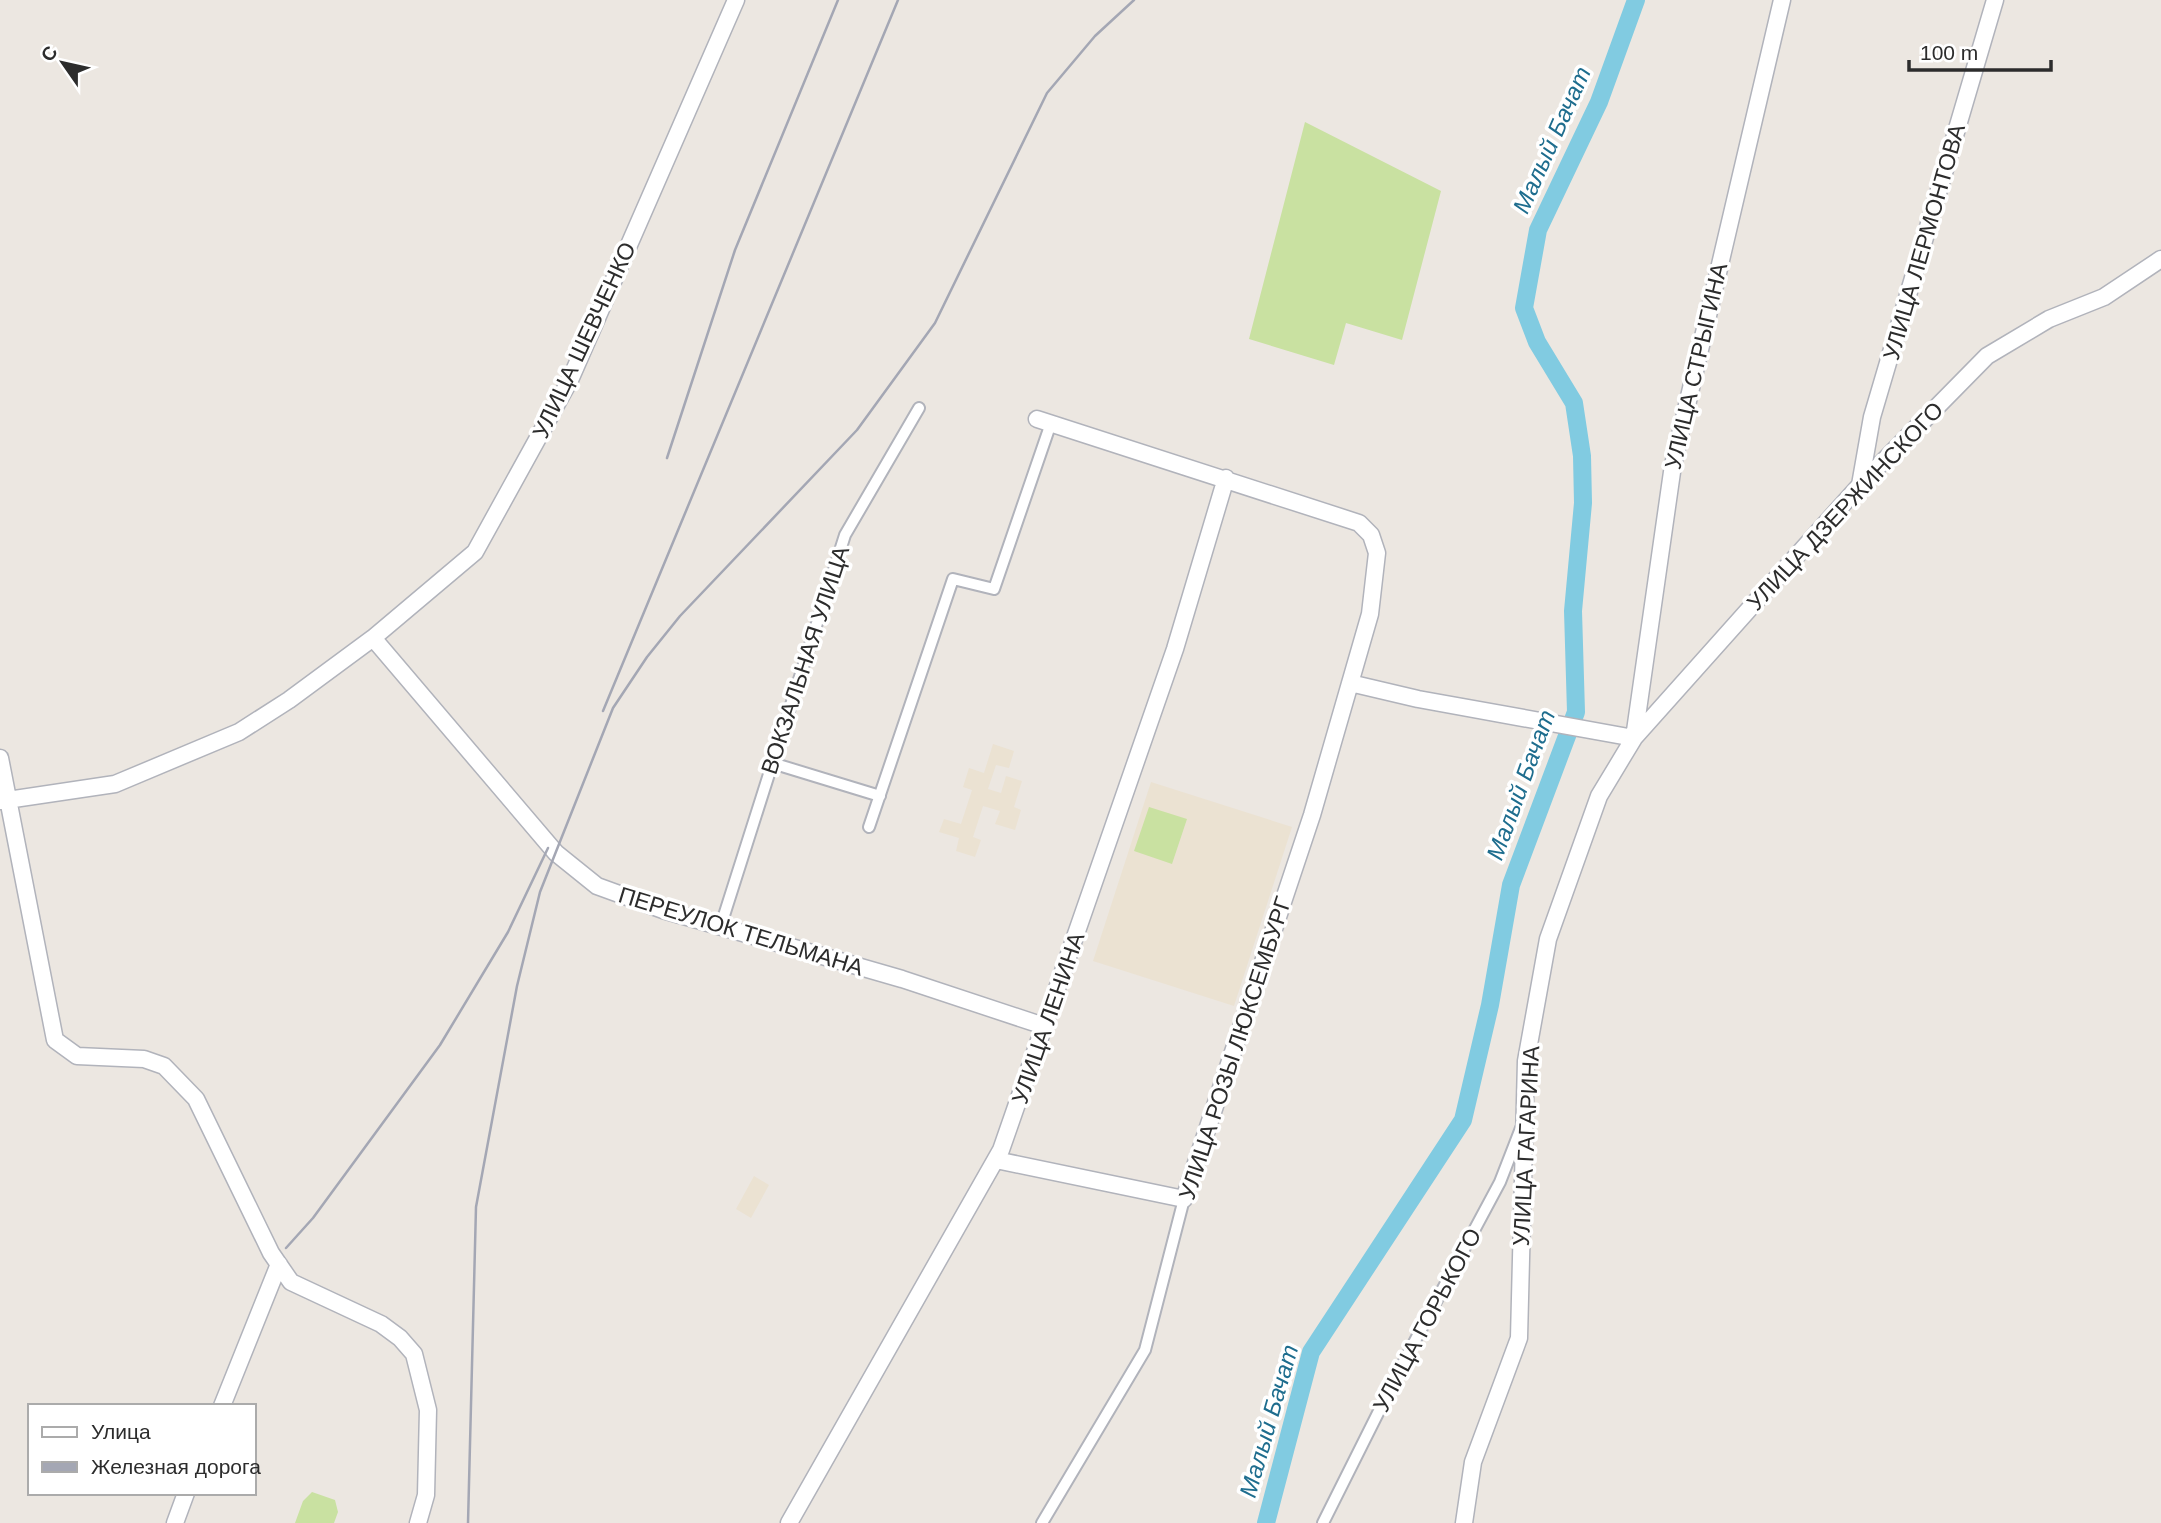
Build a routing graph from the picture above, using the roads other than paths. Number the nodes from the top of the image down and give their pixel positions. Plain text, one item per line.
1 (736, 0) edge
2 (1783, 0) edge
3 (1995, 0) edge
4 (2161, 259) edge
5 (919, 408) dead end
6 (1044, 421) joint
7 (1226, 478) junction
8 (1860, 485) junction
9 (373, 638) junction
10 (1350, 683) junction
11 (1634, 738) junction
12 (0, 758) edge
13 (772, 763) junction
14 (880, 796) junction
15 (4, 801) edge
16 (869, 827) dead end
17 (721, 925) junction
18 (1044, 1026) junction
19 (1525, 1116) junction
20 (996, 1160) junction
21 (1184, 1199) junction
22 (275, 1258) junction
23 (223, 1404) edge
24 (185, 1495) edge
25 (175, 1523) edge
26 (418, 1523) edge
27 (789, 1523) edge
28 (1042, 1523) edge
29 (1323, 1523) edge
30 (1464, 1523) edge

1 - 9 street, УЛИЦА ШЕВЧЕНКО
2 - 11 street, УЛИЦА СТРЫГИНА
3 - 8 street, УЛИЦА ЛЕРМОНТОВА
4 - 8 street, УЛИЦА ДЗЕРЖИНСКОГО
5 - 13 street, ВОКЗАЛЬНАЯ УЛИЦА
6 - 7 street
6 - 14 street
7 - 10 street, УЛИЦА РОЗЫ ЛЮКСЕМБУРГ
7 - 18 street, УЛИЦА ЛЕНИНА
8 - 11 street, УЛИЦА ДЗЕРЖИНСКОГО
9 - 15 street, УЛИЦА ШЕВЧЕНКО
9 - 17 street, ПЕРЕУЛОК ТЕЛЬМАНА
10 - 11 street
10 - 21 street, УЛИЦА РОЗЫ ЛЮКСЕМБУРГ
11 - 19 street, УЛИЦА ГАГАРИНА
12 - 15 street
13 - 14 street
13 - 17 street, ВОКЗАЛЬНАЯ УЛИЦА
14 - 16 street
15 - 22 street
17 - 18 street, ПЕРЕУЛОК ТЕЛЬМАНА
18 - 20 street, УЛИЦА ЛЕНИНА
19 - 29 street, УЛИЦА ГОРЬКОГО
19 - 30 street, УЛИЦА ГАГАРИНА
20 - 21 street
20 - 27 street, УЛИЦА ЛЕНИНА
21 - 28 street, УЛИЦА РОЗЫ ЛЮКСЕМБУРГ
22 - 23 street
22 - 26 street
24 - 25 street

